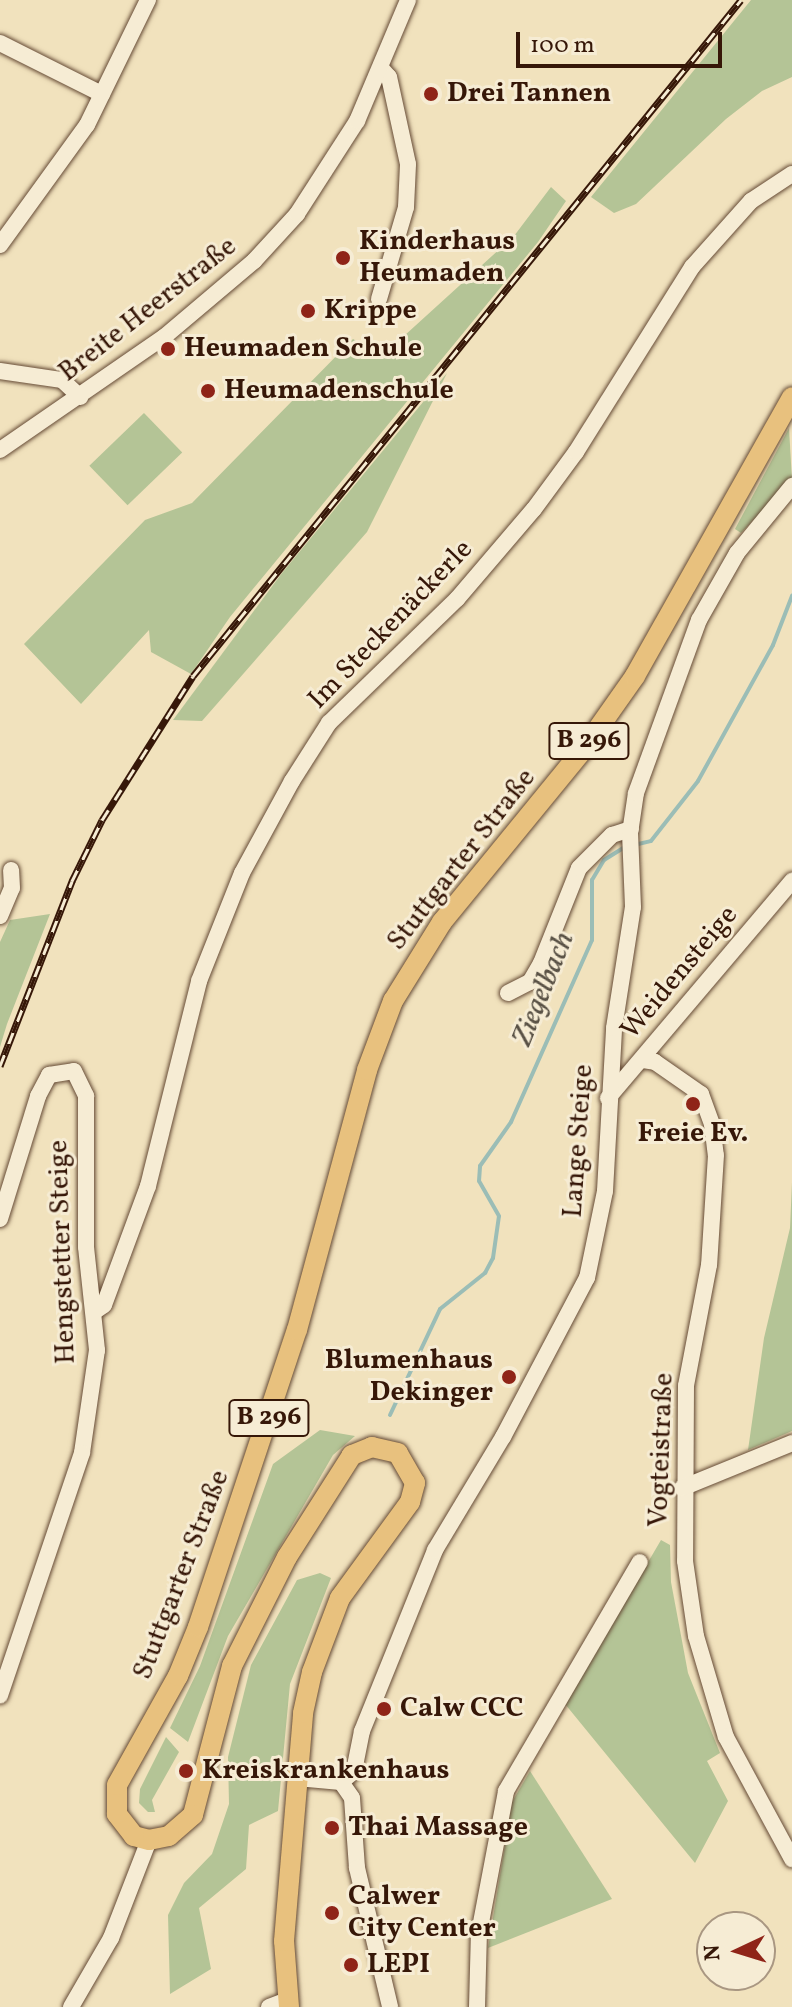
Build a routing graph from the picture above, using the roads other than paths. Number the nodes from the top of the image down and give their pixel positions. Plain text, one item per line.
1 (148, 0) edge
2 (408, 0) edge
3 (0, 43) edge
4 (381, 68) junction
5 (102, 94) junction
6 (792, 174) edge
7 (0, 245) edge
8 (379, 299) dead end
9 (0, 371) edge
10 (80, 397) junction
11 (791, 400) edge
12 (0, 450) edge
13 (792, 486) edge
14 (630, 831) junction
15 (11, 870) dead end
16 (792, 881) edge
17 (0, 916) edge
18 (508, 993) dead end
19 (643, 1060) junction
20 (608, 1098) junction
21 (0, 1219) edge
22 (94, 1312) junction
23 (792, 1443) edge
24 (682, 1488) junction
25 (640, 1562) dead end
26 (0, 1695) edge
27 (297, 1778) junction
28 (341, 1782) junction
29 (149, 1840) junction
30 (792, 1859) edge
31 (282, 2005) edge
32 (71, 2007) edge
33 (390, 2007) edge
34 (477, 2007) edge

1 - 5 street
2 - 4 street, Breite Heerstraße
3 - 5 street
4 - 8 street
4 - 10 street, Breite Heerstraße
5 - 7 street
6 - 22 street, Im Steckenäckerle
9 - 10 street
10 - 12 street, Breite Heerstraße
11 - 29 main road, Stuttgarter Straße / B 296
13 - 14 street, Lange Steige
14 - 18 street
14 - 20 street, Lange Steige
15 - 17 street
16 - 19 street, Weidensteige
19 - 20 street, Weidensteige
19 - 24 street, Vogteistraße
20 - 28 street, Lange Steige
21 - 22 street, Hengstetter Steige
22 - 26 street, Hengstetter Steige
23 - 24 street
24 - 30 street, Vogteistraße
25 - 34 street
27 - 28 street
27 - 29 main road, B 296
27 - 31 main road, B 296
28 - 33 street
29 - 32 street

